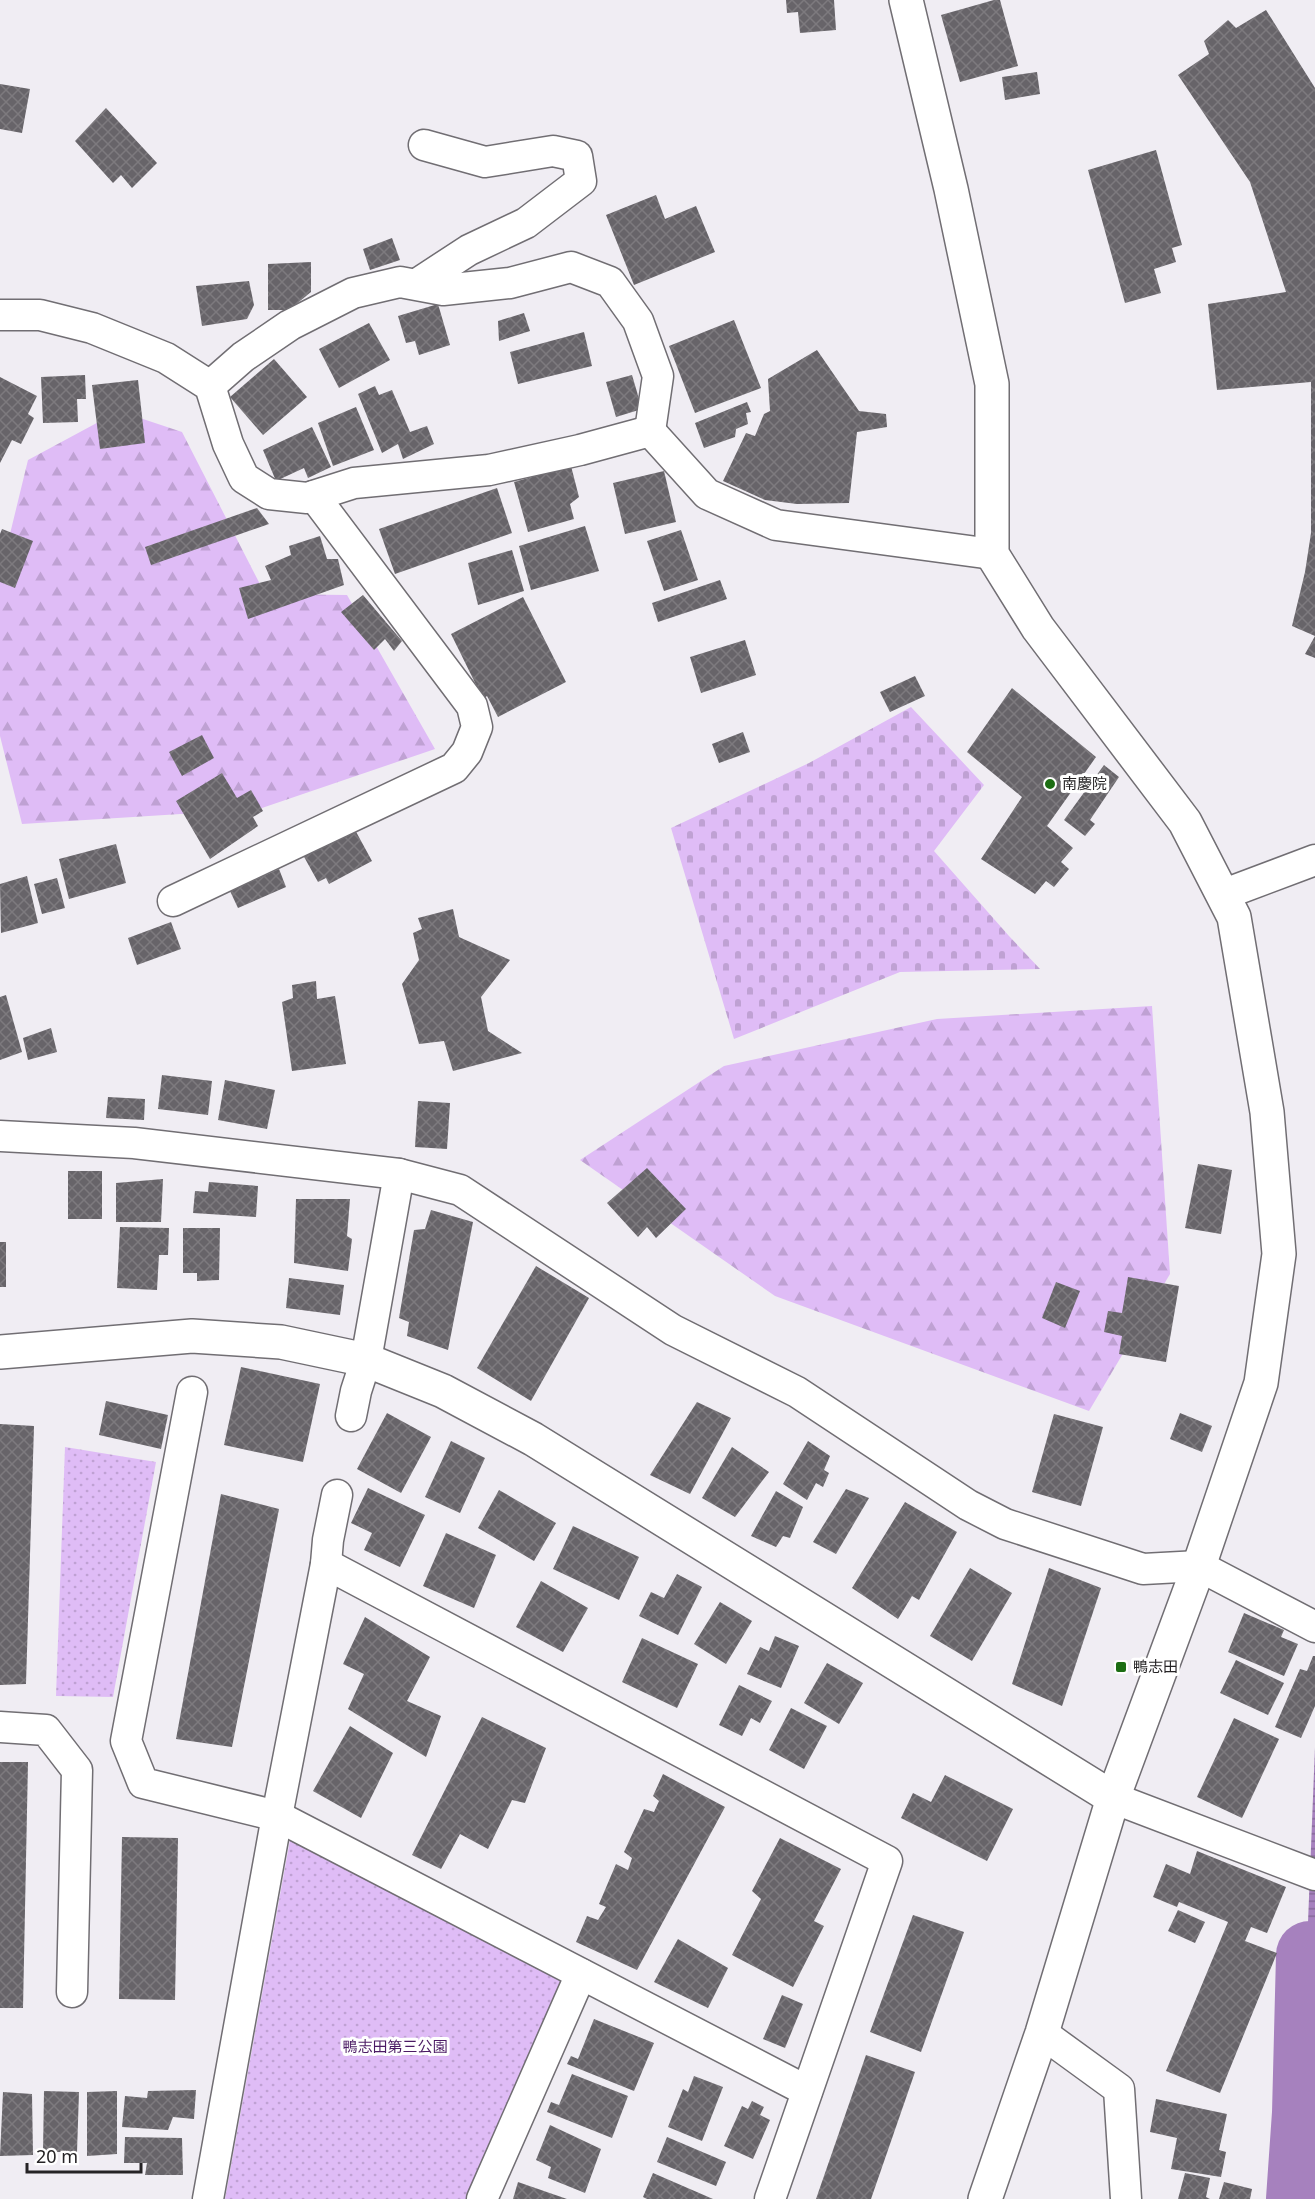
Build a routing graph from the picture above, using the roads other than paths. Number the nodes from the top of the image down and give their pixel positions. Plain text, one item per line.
1 (906, 0) edge
2 (424, 145) dead end
3 (417, 284) junction
4 (0, 315) edge
5 (210, 386) junction
6 (650, 431) junction
7 (314, 496) junction
8 (992, 554) junction
9 (1315, 860) edge
10 (1222, 895) junction
11 (173, 901) dead end
12 (0, 1136) edge
13 (399, 1174) junction
14 (0, 1352) edge
15 (366, 1360) junction
16 (192, 1392) dead end
17 (351, 1416) dead end
18 (337, 1495) dead end
19 (326, 1564) junction
20 (1199, 1566) junction
21 (1315, 1628) edge
22 (0, 1727) edge
23 (1113, 1798) junction
24 (277, 1816) junction
25 (1315, 1875) edge
26 (581, 1974) junction
27 (72, 1992) dead end
28 (1042, 2033) junction
29 (807, 2091) junction
30 (208, 2199) edge
31 (483, 2199) edge
32 (770, 2199) edge
33 (985, 2199) edge
34 (1126, 2199) edge

1 - 8 street
2 - 3 street
3 - 5 street
3 - 6 street
4 - 5 street
5 - 7 street
6 - 7 street
6 - 8 street
7 - 11 street
8 - 10 street
9 - 10 street
10 - 20 street
12 - 13 street
13 - 15 street
13 - 20 street
14 - 15 street
15 - 17 street
15 - 23 street
16 - 24 street
18 - 19 street
19 - 24 street
19 - 29 street
20 - 21 street
20 - 23 street
22 - 27 street
23 - 25 street
23 - 28 street
24 - 26 street
24 - 30 street
26 - 29 street
26 - 31 street
28 - 33 street
28 - 34 street
29 - 32 street

